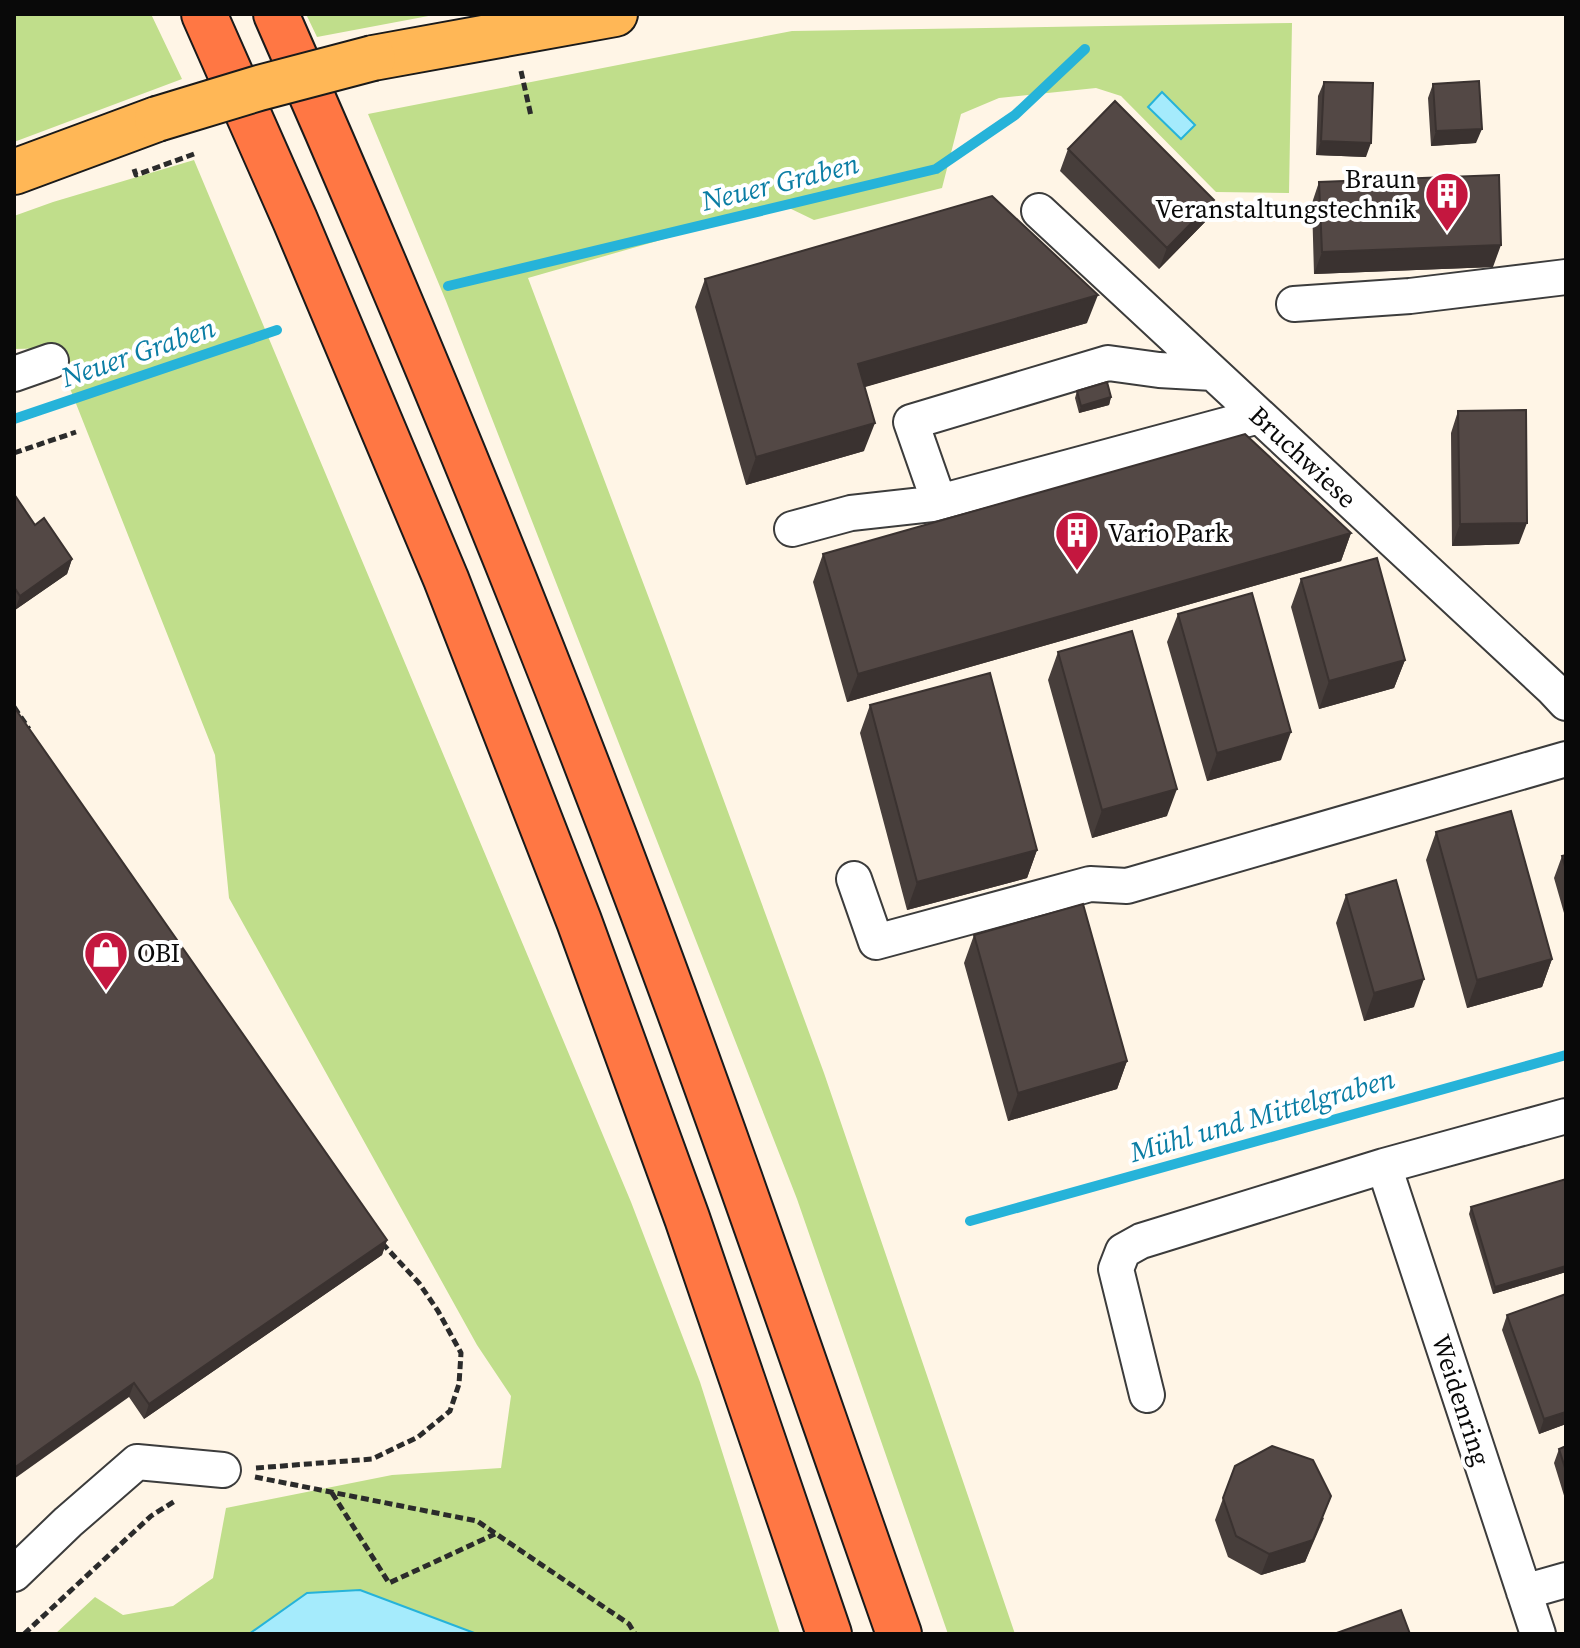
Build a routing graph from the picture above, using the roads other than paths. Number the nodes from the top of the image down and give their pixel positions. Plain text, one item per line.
1 (204, 14) edge
2 (276, 14) edge
3 (615, 14) edge
4 (14, 172) edge
5 (1039, 211) dead end
6 (1566, 277) edge
7 (1294, 304) dead end
8 (51, 361) dead end
9 (1213, 373) junction
10 (14, 374) edge
11 (1259, 416) junction
12 (939, 502) junction
13 (792, 529) dead end
14 (1566, 703) edge
15 (1566, 759) edge
16 (854, 879) dead end
17 (1566, 1116) edge
18 (1384, 1166) junction
19 (1147, 1395) dead end
20 (223, 1470) road end
21 (14, 1574) edge
22 (1566, 1580) edge
23 (1524, 1592) junction
24 (829, 1634) edge
25 (899, 1634) edge
26 (1538, 1634) edge

1 - 24 highway
2 - 25 highway
3 - 4 main road, bridge
5 - 9 street, Bruchwiese
6 - 7 street
8 - 10 street
9 - 11 street, Bruchwiese
9 - 12 street
11 - 12 street
11 - 14 street, Bruchwiese
12 - 13 street
15 - 16 street
17 - 18 street
18 - 19 street
18 - 23 street, Weidenring
20 - 21 street
22 - 23 street
23 - 26 street, Weidenring

